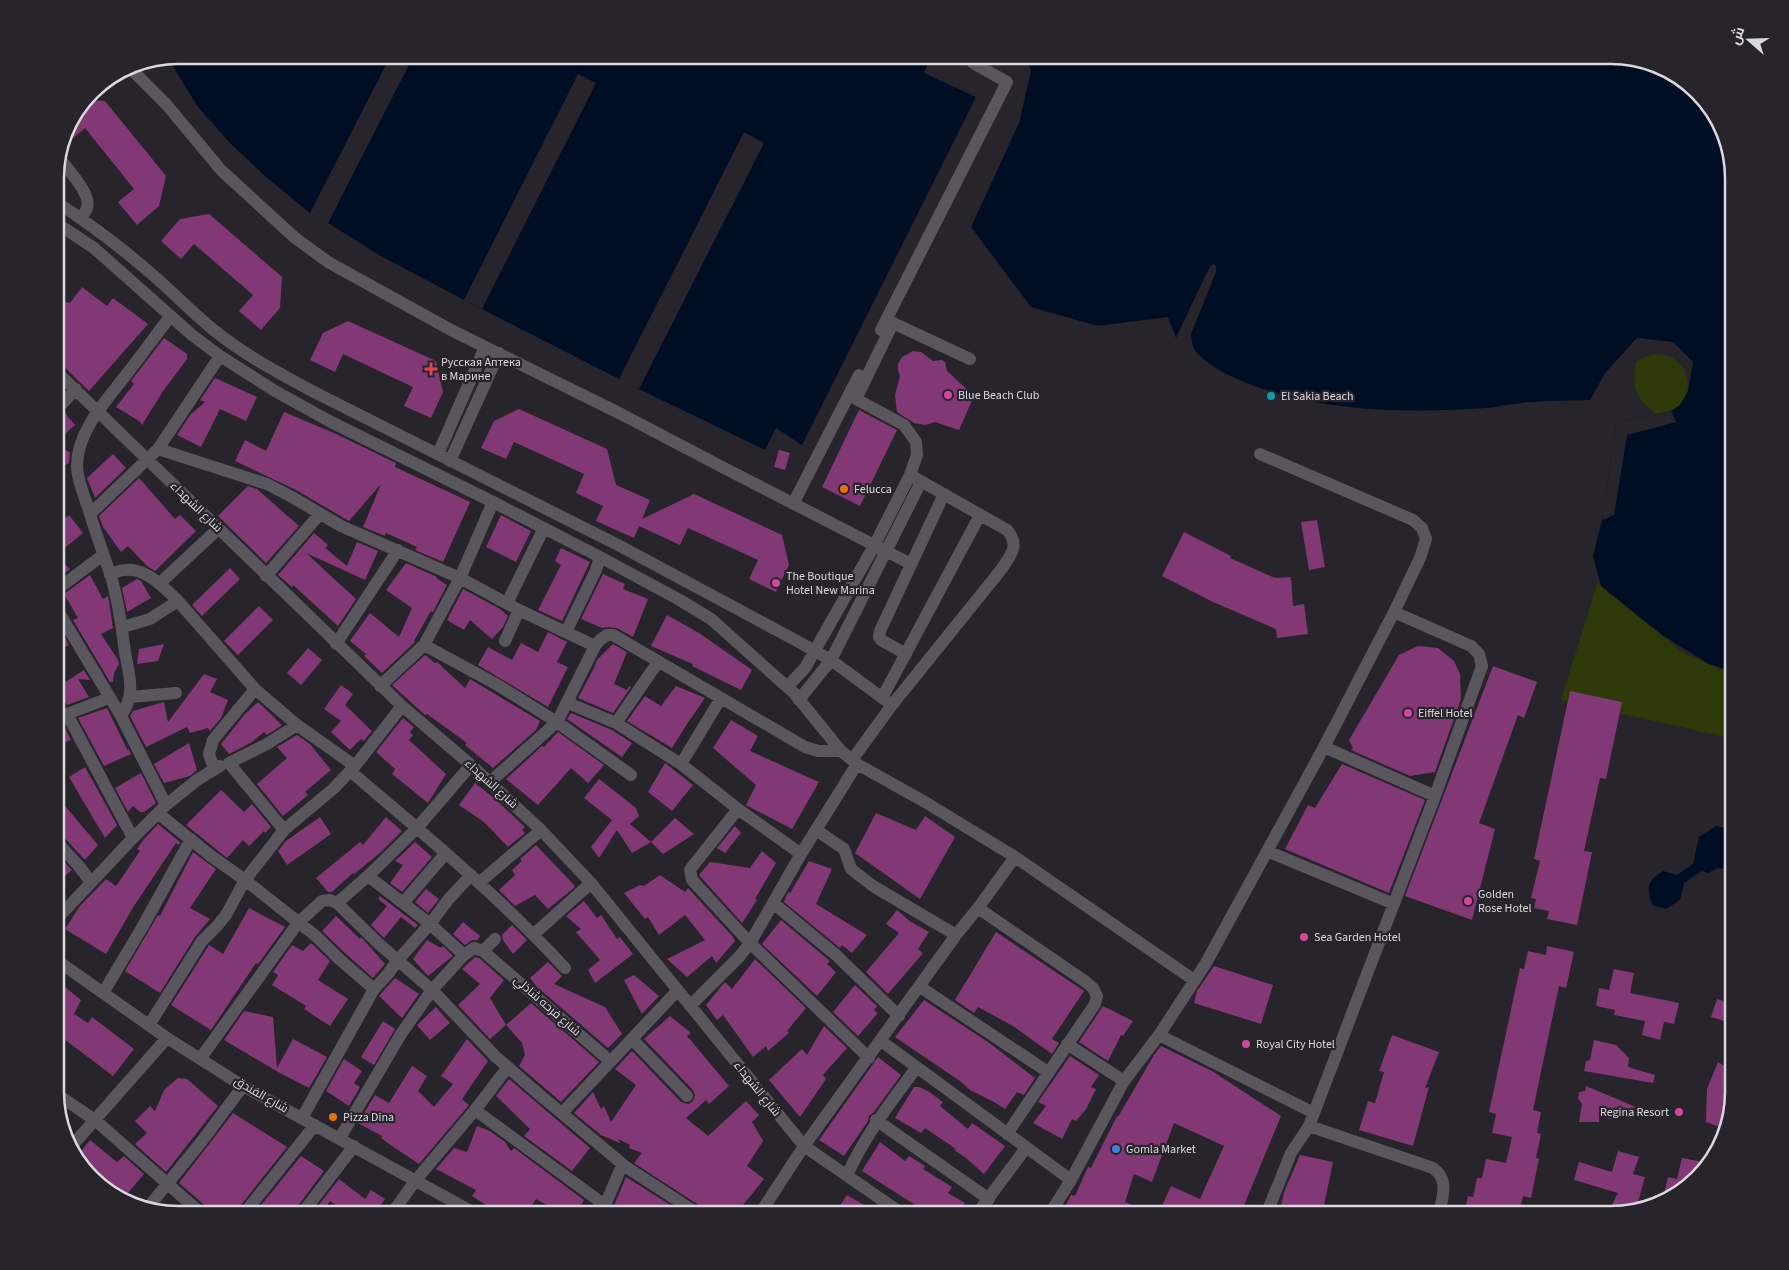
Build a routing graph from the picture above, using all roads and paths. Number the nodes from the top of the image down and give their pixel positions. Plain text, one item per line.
1 (973, 64) dead end
2 (134, 72) edge
3 (65, 165) edge
4 (64, 207) edge
5 (80, 218) junction
6 (64, 228) edge
7 (170, 317) junction
8 (486, 347) junction
9 (499, 353) junction
10 (220, 356) junction
11 (970, 359) dead end
12 (64, 378) edge
13 (76, 389) junction
14 (64, 402) edge
15 (99, 412) junction
16 (158, 449) junction
17 (438, 454) junction
18 (1260, 454) dead end
19 (148, 461) junction
20 (450, 461) junction
21 (910, 475) junction
22 (922, 482) junction
23 (944, 494) junction
24 (493, 502) junction
25 (793, 504) junction
26 (90, 514) junction
27 (320, 515) junction
28 (980, 515) junction
29 (544, 528) junction
30 (218, 529) junction
31 (880, 549) junction
32 (398, 550) junction
33 (103, 555) junction
34 (600, 557) junction
35 (911, 564) junction
36 (110, 575) junction
37 (266, 576) junction
38 (460, 578) junction
39 (160, 583) junction
40 (64, 584) edge
41 (178, 601) junction
42 (507, 604) junction
43 (519, 610) junction
44 (1394, 612) junction
45 (64, 622) edge
46 (123, 627) junction
47 (566, 632) junction
48 (505, 641) dead end
49 (336, 644) junction
50 (424, 645) junction
51 (595, 646) junction
52 (815, 651) junction
53 (906, 654) junction
54 (832, 660) junction
55 (658, 662) junction
56 (380, 686) junction
57 (787, 687) junction
58 (255, 689) junction
59 (176, 693) dead end
60 (130, 697) junction
61 (110, 698) junction
62 (720, 698) junction
63 (569, 700) junction
64 (799, 700) junction
65 (887, 701) junction
66 (402, 706) junction
67 (64, 715) edge
68 (121, 716) junction
69 (64, 721) edge
70 (557, 722) junction
71 (616, 723) junction
72 (297, 725) junction
73 (1324, 746) junction
74 (840, 751) junction
75 (855, 762) junction
76 (230, 763) junction
77 (681, 764) junction
78 (471, 765) junction
79 (352, 768) junction
80 (214, 769) junction
81 (631, 775) dead end
82 (490, 782) junction
83 (1435, 796) junction
84 (162, 809) junction
85 (738, 809) junction
86 (417, 828) junction
87 (284, 830) junction
88 (541, 830) junction
89 (816, 830) junction
90 (133, 838) junction
91 (191, 839) junction
92 (64, 850) edge
93 (1267, 851) junction
94 (446, 853) junction
95 (801, 854) junction
96 (1015, 857) junction
97 (368, 876) junction
98 (475, 879) junction
99 (245, 880) junction
100 (91, 882) junction
101 (591, 883) junction
102 (337, 903) junction
103 (403, 903) junction
104 (772, 903) junction
105 (1394, 904) junction
106 (978, 908) junction
107 (64, 911) edge
108 (298, 923) junction
109 (430, 924) junction
110 (534, 934) junction
111 (956, 936) junction
112 (495, 939) dead end
113 (750, 943) junction
114 (483, 951) junction
115 (464, 955) junction
116 (397, 961) junction
117 (64, 965) edge
118 (565, 968) dead end
119 (1194, 980) junction
120 (920, 987) junction
121 (374, 989) junction
122 (432, 990) junction
123 (678, 990) junction
124 (103, 993) junction
125 (690, 1006) junction
126 (899, 1016) junction
127 (149, 1025) junction
128 (1159, 1035) junction
129 (167, 1038) junction
130 (632, 1039) junction
131 (881, 1041) junction
132 (1067, 1044) junction
133 (870, 1058) junction
134 (200, 1059) junction
135 (610, 1060) junction
136 (508, 1067) junction
137 (917, 1067) junction
138 (1048, 1072) junction
139 (1124, 1081) junction
140 (243, 1086) junction
141 (687, 1096) dead end
142 (64, 1099) edge
143 (475, 1110) junction
144 (562, 1112) junction
145 (1314, 1113) junction
146 (302, 1118) junction
147 (95, 1120) junction
148 (876, 1120) junction
149 (315, 1125) junction
150 (1309, 1126) junction
151 (1007, 1134) junction
152 (340, 1138) junction
153 (75, 1142) edge
154 (354, 1146) junction
155 (804, 1146) junction
156 (1026, 1148) junction
157 (626, 1168) junction
158 (847, 1175) junction
159 (1071, 1180) junction
160 (415, 1181) junction
161 (167, 1184) junction
162 (989, 1199) junction
163 (152, 1203) edge
164 (192, 1206) edge
165 (250, 1206) edge
166 (309, 1206) edge
167 (397, 1206) edge
168 (461, 1206) edge
169 (598, 1206) edge
170 (605, 1206) edge
171 (686, 1206) edge
172 (765, 1206) edge
173 (891, 1206) edge
174 (983, 1206) edge
175 (1055, 1206) edge
176 (1270, 1206) edge
177 (1440, 1206) edge

1 - 25 street
2 - 8 street
3 - 5 street
4 - 5 street
5 - 17 street
6 - 7 street
7 - 10 street
7 - 15 street
8 - 9 street
8 - 17 street
9 - 20 street
9 - 25 street
10 - 16 street
10 - 24 street
11 - 21 street
12 - 13 street, شارع الشهداء
13 - 14 street
13 - 15 street, شارع الشهداء
15 - 19 street, شارع الشهداء
15 - 26 street
16 - 19 street
16 - 27 street
17 - 20 street
18 - 44 street
19 - 26 street
19 - 30 street, شارع الشهداء
20 - 52 street
21 - 22 street
21 - 31 street
22 - 23 street
22 - 31 street
23 - 28 street
23 - 35 street
24 - 29 street
24 - 38 street
25 - 31 street
26 - 33 street
27 - 32 street
27 - 37 street
28 - 53 street
28 - 65 street
29 - 34 street
29 - 42 street
30 - 37 street, شارع الشهداء
30 - 39 street
31 - 35 street
31 - 52 street
31 - 54 street
32 - 38 street
32 - 49 street
33 - 36 street
33 - 40 street
34 - 47 street
34 - 57 street
35 - 53 street
36 - 39 street
36 - 46 street
37 - 49 street, شارع الشهداء
38 - 42 street
38 - 50 street
39 - 41 street
41 - 46 street
41 - 58 street
42 - 43 street
43 - 47 street
43 - 48 street
44 - 73 street
44 - 83 street
45 - 61 street
46 - 60 street
47 - 51 street
49 - 56 street, شارع الشهداء
50 - 56 street
50 - 70 street
51 - 55 street
51 - 63 street
52 - 54 street
52 - 57 street
53 - 65 street
54 - 64 street
54 - 65 street
55 - 62 street
55 - 71 street
56 - 66 street, شارع الشهداء
57 - 64 street
58 - 72 street
58 - 80 street
59 - 60 street
60 - 68 street
61 - 67 street
61 - 68 street
62 - 74 street
62 - 77 street
63 - 70 street
63 - 71 street
64 - 74 street
65 - 75 street
66 - 78 street, شارع الشهداء
66 - 79 street
68 - 84 street
69 - 90 street
70 - 81 street
70 - 82 street
71 - 77 street
72 - 76 street
72 - 79 street
73 - 83 street
73 - 93 street
74 - 75 street
75 - 89 street
75 - 96 street
76 - 80 street
76 - 87 street
77 - 85 street
78 - 82 street, شارع الشهداء
78 - 86 street
79 - 86 street
79 - 87 street
80 - 84 street
82 - 88 street, شارع الشهداء
83 - 105 street
84 - 90 street
84 - 91 street
85 - 95 street
85 - 113 street
86 - 94 street
86 - 97 street
87 - 99 street
88 - 98 street
88 - 101 street, شارع الشهداء
89 - 95 street
89 - 111 street
90 - 100 street
91 - 99 street
91 - 124 street
92 - 100 street
93 - 105 street
93 - 119 street
94 - 98 street
94 - 103 street
95 - 104 street
96 - 106 street
96 - 119 street
97 - 102 street
97 - 103 street
98 - 109 street
98 - 110 street
99 - 108 street
99 - 127 street
100 - 107 street
101 - 110 street
101 - 123 street, شارع الشهداء
102 - 108 street
102 - 116 street
103 - 109 street
104 - 113 street
104 - 126 street
105 - 145 street
106 - 111 street
106 - 132 street
108 - 121 street
108 - 134 street
109 - 115 street
109 - 116 street
110 - 118 street
111 - 120 street
112 - 114 street
113 - 125 street
113 - 133 street
114 - 115 street
114 - 135 street, شارع فرحه شاذلي
115 - 122 street
116 - 121 street
116 - 122 street
117 - 124 street, شارع الفندق
119 - 128 street
120 - 126 street
120 - 138 street
121 - 146 street
122 - 136 street
122 - 152 street
123 - 125 street, شارع الشهداء
123 - 130 street
124 - 127 street, شارع الفندق
125 - 155 street, شارع الشهداء
126 - 131 street
127 - 129 street, شارع الفندق
128 - 139 street
128 - 145 street
129 - 134 street, شارع الفندق
129 - 147 street
130 - 135 street
130 - 141 street
131 - 133 street
131 - 137 street
132 - 138 street
132 - 139 street
133 - 155 street
134 - 140 street, شارع الفندق
135 - 144 street
136 - 143 street
136 - 144 street
137 - 148 street
137 - 151 street
138 - 151 street
139 - 159 street
140 - 146 street, شارع الفندق
140 - 161 street
142 - 147 street
143 - 160 street
143 - 169 street
144 - 157 street
145 - 150 street
146 - 149 street, شارع الفندق
147 - 153 street
147 - 161 street
148 - 158 street
148 - 162 street
149 - 152 street, شارع الفندق
149 - 165 street
150 - 176 street
150 - 177 street
151 - 156 street
152 - 154 street, شارع الفندق
154 - 160 street, شارع الفندق
154 - 166 street
155 - 158 street, شارع الشهداء
155 - 172 street
156 - 159 street
156 - 162 street
157 - 170 street
157 - 171 street
158 - 173 street, شارع الشهداء
159 - 175 street
160 - 167 street
160 - 168 street, شارع الفندق
161 - 163 street
161 - 164 street
162 - 174 street

